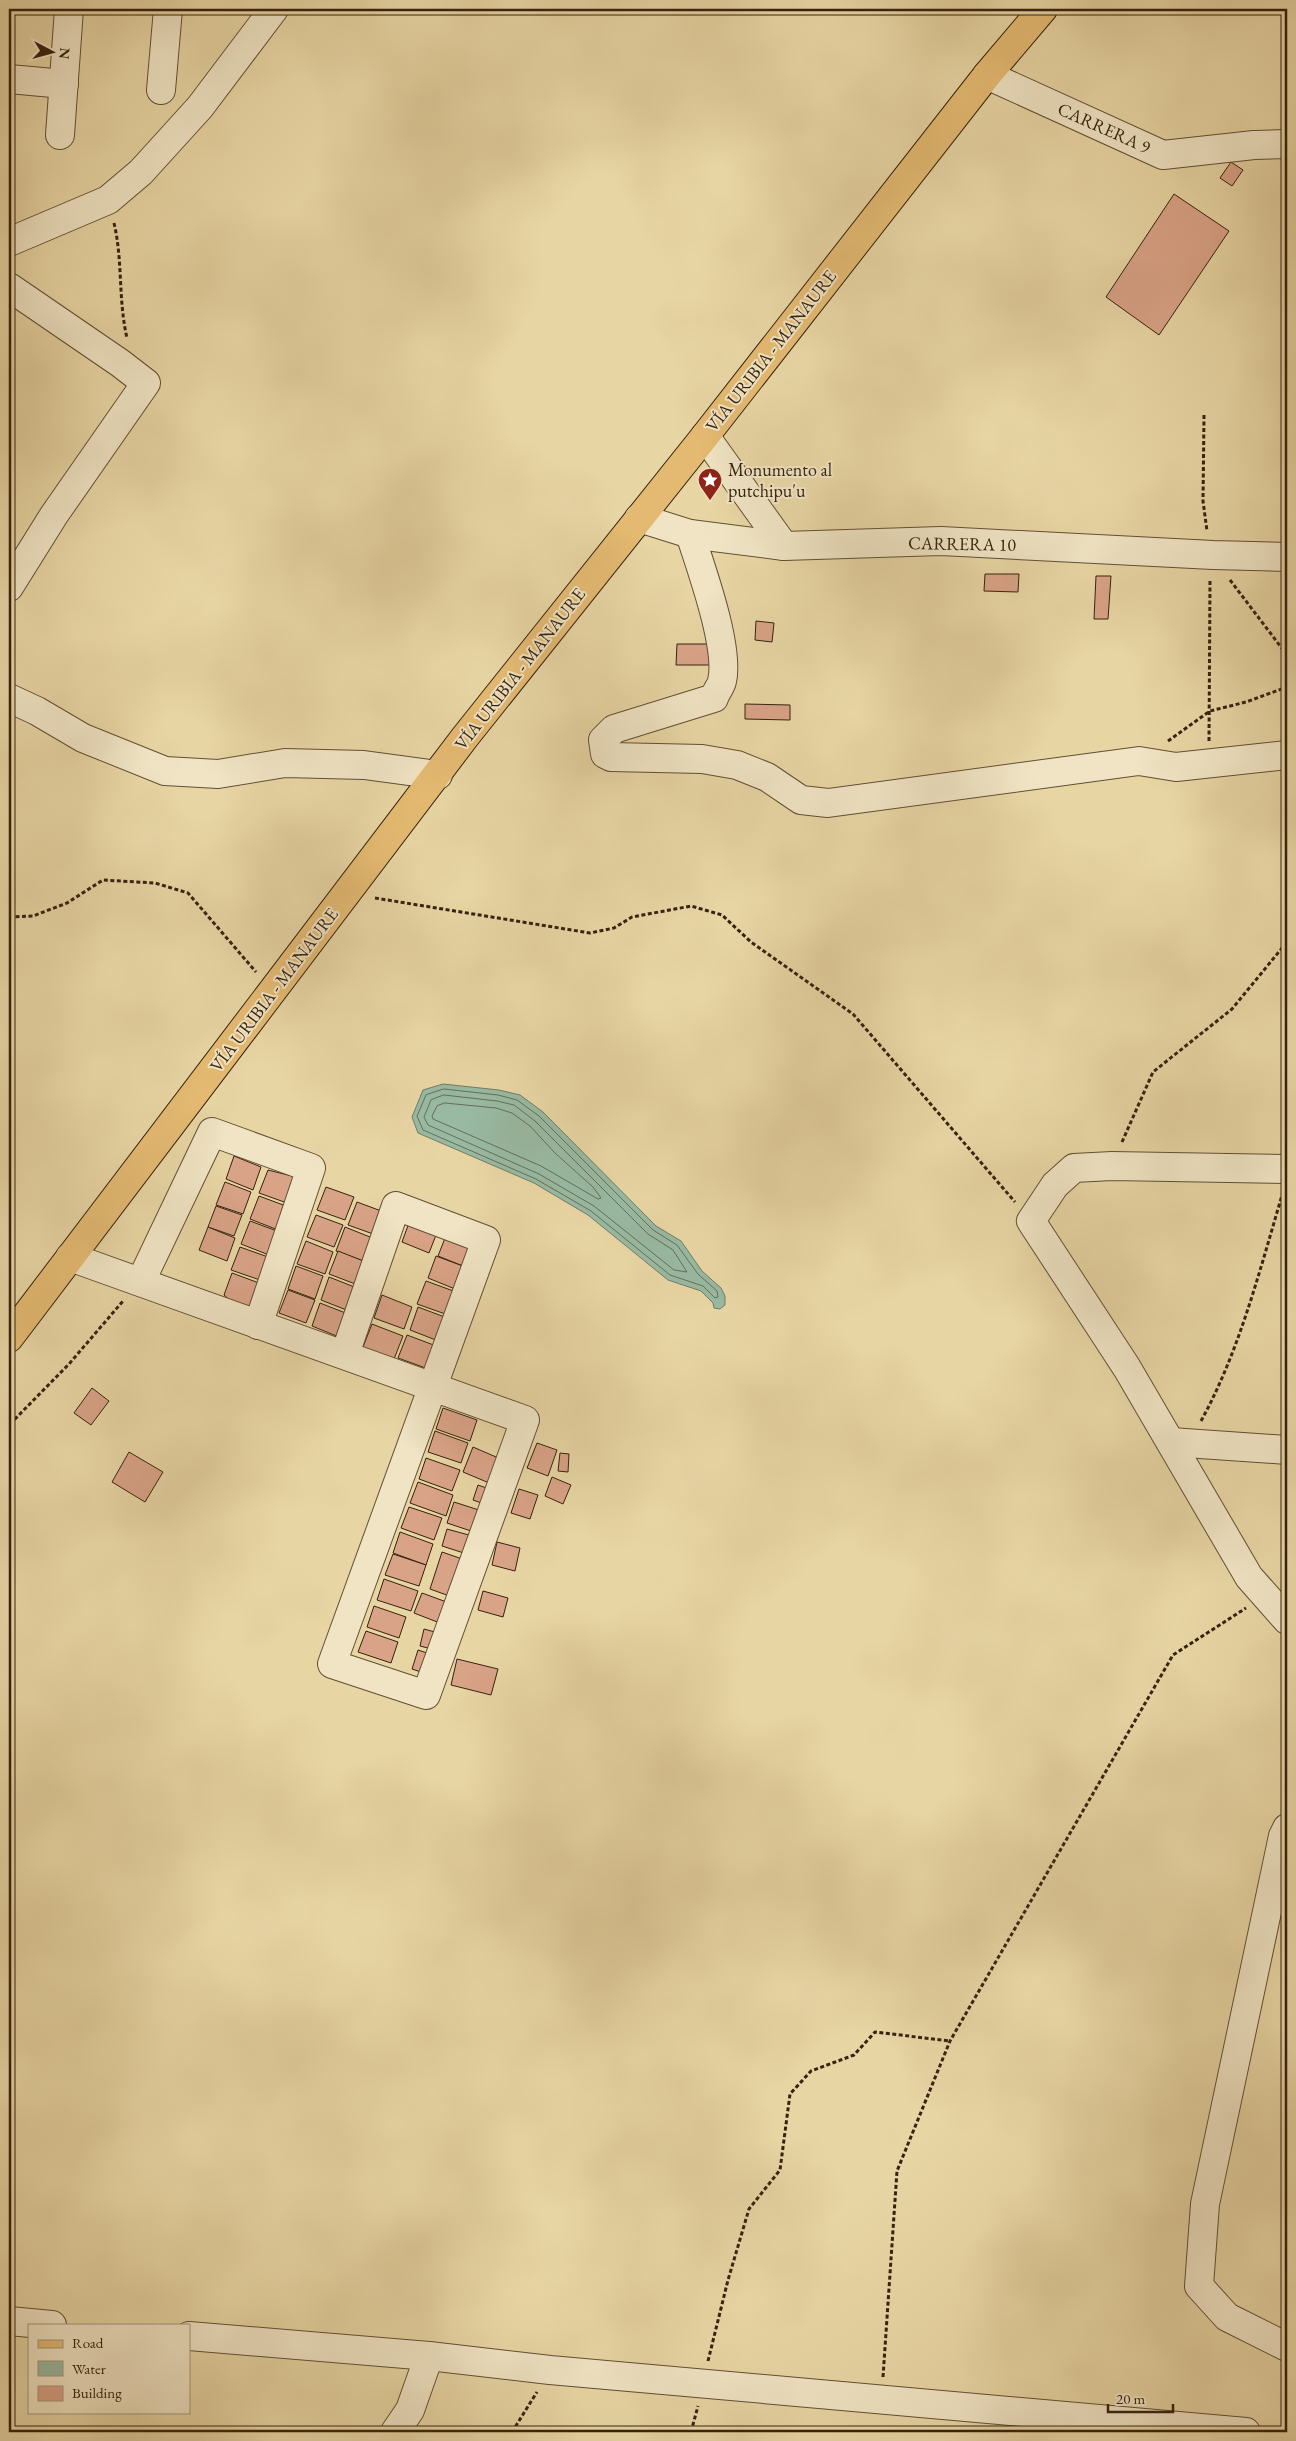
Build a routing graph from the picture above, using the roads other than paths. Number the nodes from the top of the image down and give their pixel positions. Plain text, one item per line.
1 (69, 9) edge
2 (168, 9) edge
3 (274, 9) edge
4 (1043, 9) edge
5 (987, 74) junction
6 (9, 79) edge
7 (64, 84) junction
8 (161, 90) dead end
9 (60, 135) dead end
10 (1287, 144) edge
11 (9, 242) edge
12 (9, 287) edge
13 (705, 436) junction
14 (639, 518) junction
15 (690, 534) junction
16 (784, 546) junction
17 (1287, 557) edge
18 (9, 587) edge
19 (9, 698) edge
20 (1287, 755) edge
21 (438, 775) junction
22 (1286, 1179) edge
23 (70, 1257) junction
24 (141, 1281) junction
25 (258, 1325) junction
26 (9, 1338) edge
27 (345, 1354) junction
28 (432, 1386) junction
29 (1180, 1443) junction
30 (1287, 1450) edge
31 (1287, 1620) edge
32 (1287, 1828) edge
33 (9, 2321) edge
34 (41, 2324) edge
35 (190, 2336) edge
36 (1287, 2347) edge
37 (429, 2356) junction
38 (395, 2432) edge
39 (1246, 2432) edge

1 - 7 street
2 - 8 street
3 - 11 street
4 - 5 main road, VÍA URIBIA - MANAURE
5 - 10 street, CARRERA 9
5 - 13 main road, VÍA URIBIA - MANAURE
6 - 7 street
7 - 9 street
12 - 18 street
13 - 14 main road, VÍA URIBIA - MANAURE
13 - 16 street
14 - 15 street, CARRERA 10
14 - 21 main road, VÍA URIBIA - MANAURE
15 - 16 street, CARRERA 10
15 - 20 street
16 - 17 street, CARRERA 10
19 - 21 street
21 - 23 main road, VÍA URIBIA - MANAURE
22 - 29 street
23 - 24 street
23 - 26 main road, VÍA URIBIA - MANAURE
24 - 25 street
24 - 25 street
25 - 27 street
27 - 28 street
27 - 28 street
28 - 28 street
29 - 30 street
29 - 31 street
32 - 36 street
33 - 34 street
35 - 37 street
37 - 38 street
37 - 39 street

